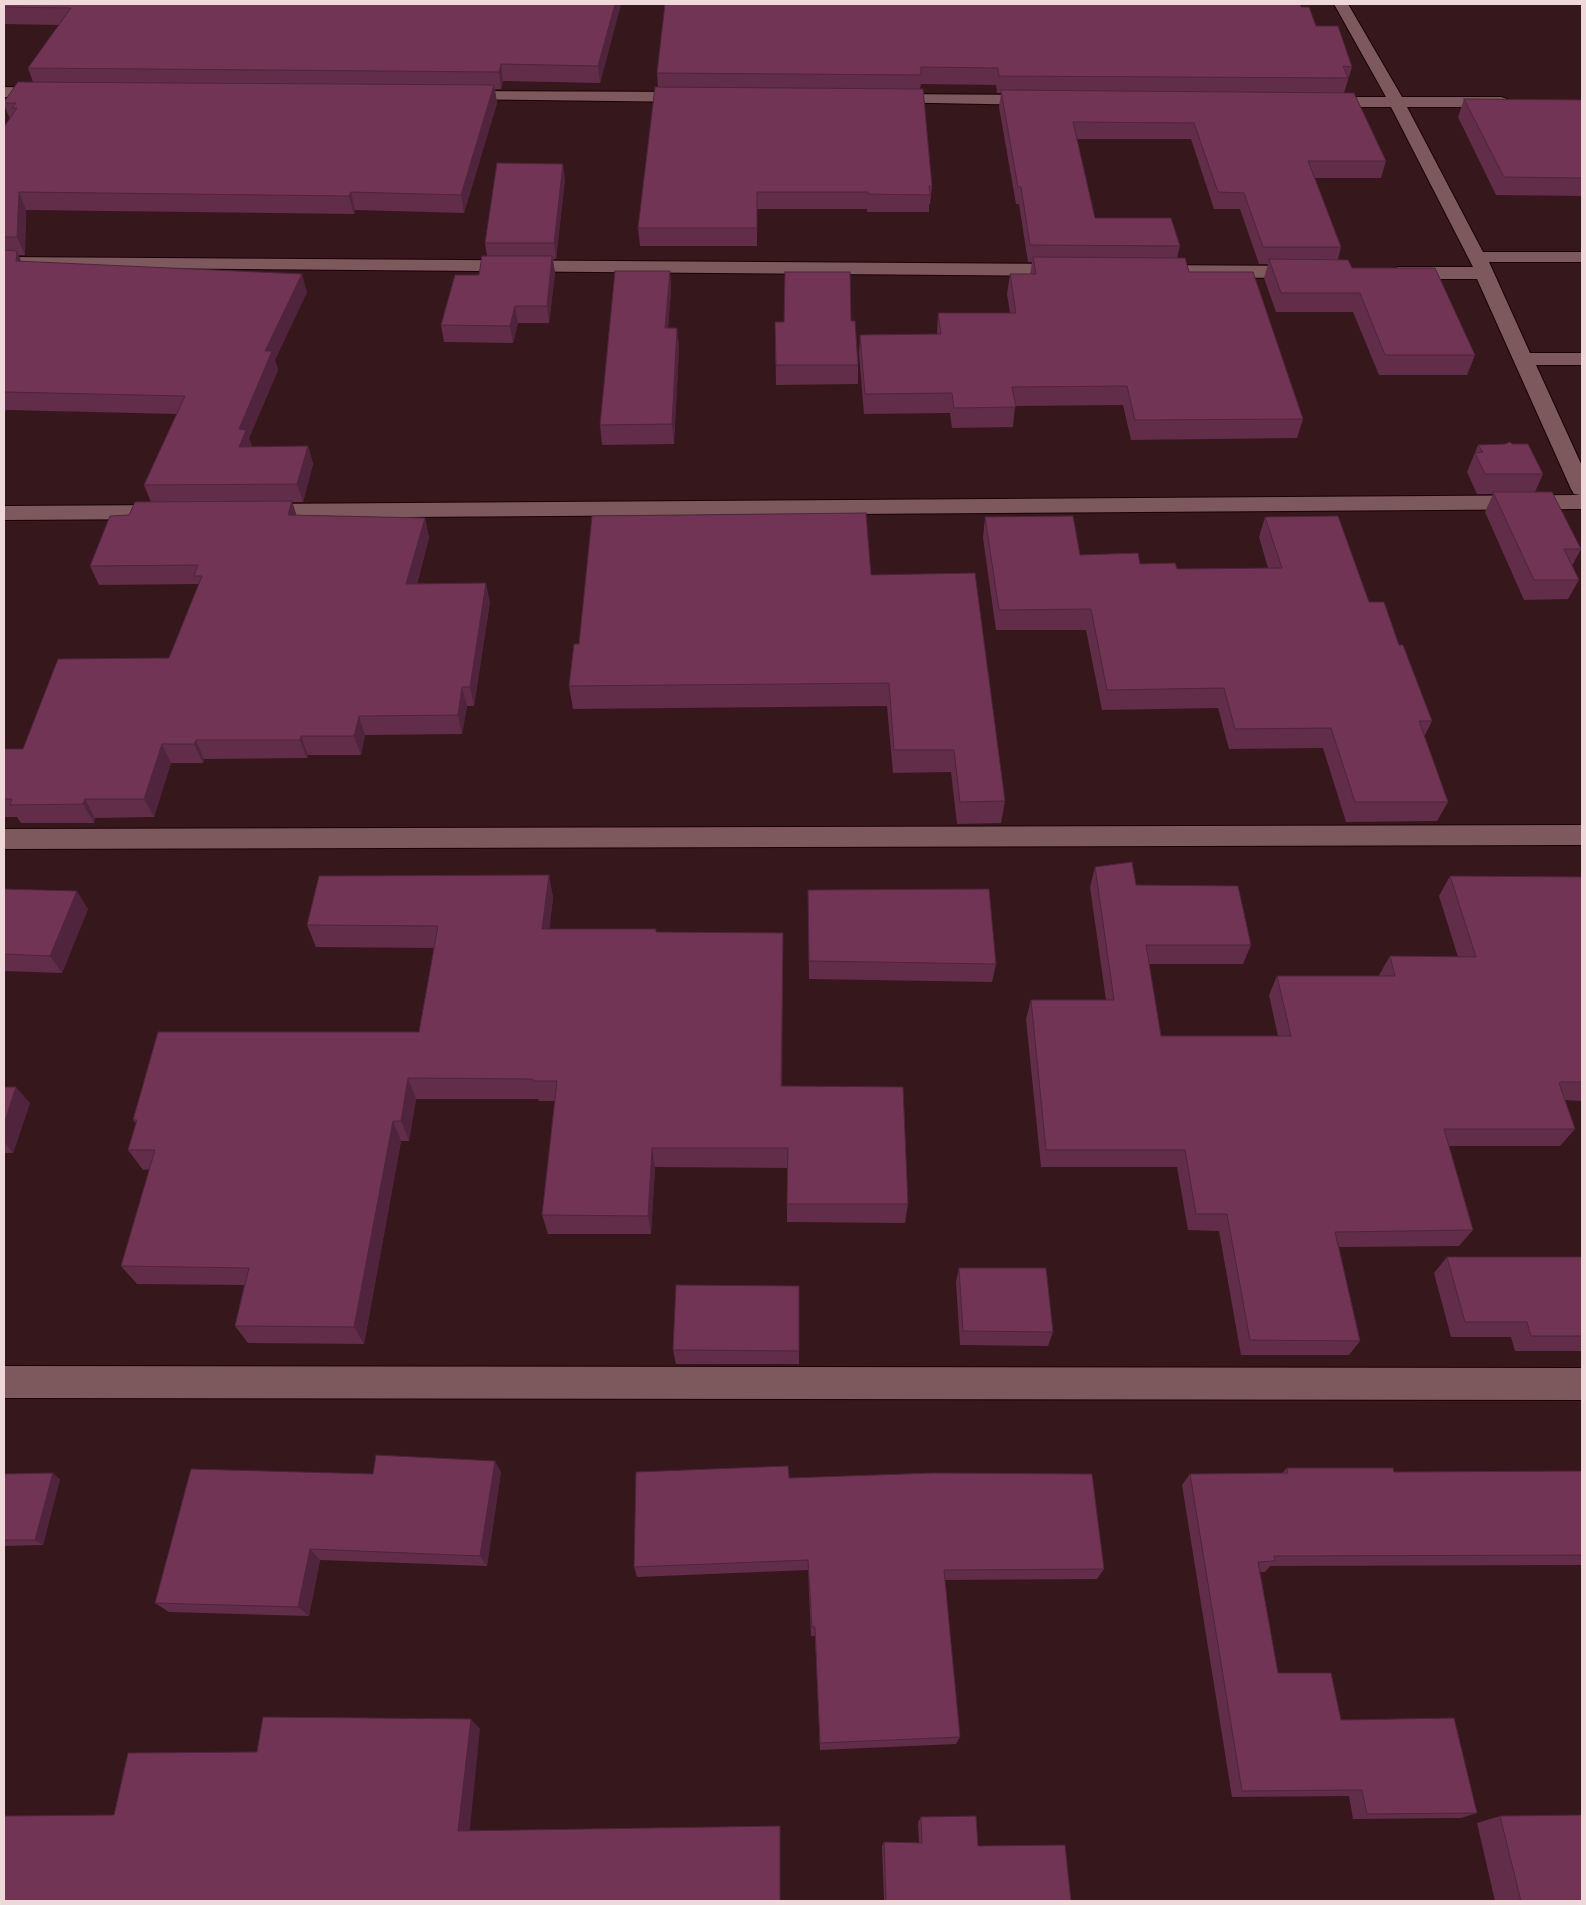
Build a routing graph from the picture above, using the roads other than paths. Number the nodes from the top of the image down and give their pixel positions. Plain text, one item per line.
1 (1341, 4) edge
2 (4, 92) edge
3 (64, 93) edge
4 (442, 96) edge
5 (710, 98) edge
6 (870, 99) edge
7 (1049, 100) edge
8 (1308, 102) edge
9 (1397, 102) junction
10 (1514, 102) edge
11 (1582, 257) edge
12 (4, 262) edge
13 (1481, 265) junction
14 (1087, 270) edge
15 (1137, 271) edge
16 (1316, 272) edge
17 (1386, 273) edge
18 (1523, 359) junction
19 (1582, 359) edge
20 (1582, 489) edge
21 (1582, 502) edge
22 (244, 511) edge
23 (184, 512) edge
24 (4, 513) edge
25 (1582, 836) edge
26 (4, 838) edge
27 (4, 1382) edge
28 (1582, 1384) edge

1 - 9 street
2 - 3 street
4 - 5 street
6 - 7 street
8 - 9 street
9 - 10 street
9 - 13 street
11 - 13 street
12 - 14 street
13 - 17 street
13 - 18 street
15 - 16 street
18 - 19 street
18 - 20 street
21 - 22 street
23 - 24 street
25 - 26 street
27 - 28 street

